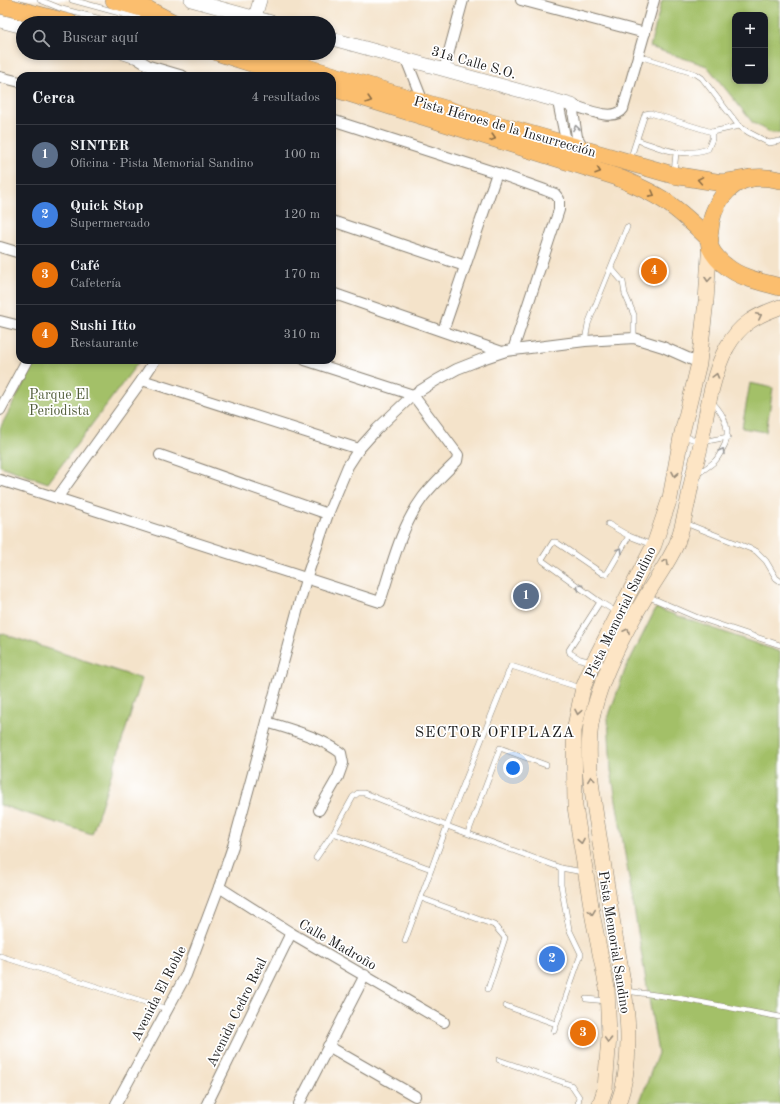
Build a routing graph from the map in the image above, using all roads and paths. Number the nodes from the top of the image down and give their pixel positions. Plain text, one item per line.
1 (40, 0) edge
2 (72, 0) edge
3 (114, 0) edge
4 (191, 0) edge
5 (260, 0) edge
6 (463, 0) edge
7 (521, 0) edge
8 (654, 0) edge
9 (0, 5) edge
10 (230, 5) edge
11 (43, 16) edge
12 (89, 16) edge
13 (130, 16) edge
14 (161, 16) edge
15 (253, 16) edge
16 (255, 16) edge
17 (0, 21) edge
18 (16, 25) edge
19 (645, 33) junction
20 (336, 40) edge
21 (639, 56) junction
22 (406, 59) junction
23 (138, 60) edge
24 (241, 60) edge
25 (282, 60) edge
26 (444, 70) junction
27 (169, 72) edge
28 (279, 72) edge
29 (323, 72) edge
30 (336, 76) edge
31 (0, 77) edge
32 (16, 81) edge
33 (336, 89) edge
34 (423, 102) junction
35 (558, 102) junction
36 (572, 106) junction
37 (336, 121) edge
38 (739, 126) junction
39 (712, 132) junction
40 (637, 140) junction
41 (780, 141) edge
42 (577, 147) junction
43 (676, 153) junction
44 (629, 162) junction
45 (780, 171) edge
46 (497, 173) junction
47 (674, 175) junction
48 (752, 178) junction
49 (780, 180) edge
50 (336, 222) edge
51 (627, 227) dead end
52 (710, 240) junction
53 (0, 247) edge
54 (16, 252) edge
55 (465, 266) junction
56 (611, 268) junction
57 (780, 287) edge
58 (336, 294) edge
59 (780, 307) edge
60 (0, 321) edge
61 (16, 325) edge
62 (443, 331) junction
63 (634, 338) junction
64 (584, 341) junction
65 (482, 345) junction
66 (513, 350) junction
67 (502, 352) junction
68 (483, 358) junction
69 (699, 363) junction
70 (25, 364) edge
71 (152, 364) edge
72 (317, 364) edge
73 (142, 380) junction
74 (413, 395) junction
75 (710, 399) junction
76 (1, 406) edge
77 (682, 435) junction
78 (728, 437) junction
79 (702, 442) junction
80 (359, 449) junction
81 (160, 455) dead end
82 (693, 477) junction
83 (0, 480) edge
84 (57, 498) junction
85 (328, 514) junction
86 (684, 523) junction
87 (608, 524) dead end
88 (629, 536) junction
89 (654, 545) junction
90 (306, 579) junction
91 (780, 581) edge
92 (646, 596) junction
93 (600, 602) junction
94 (619, 614) junction
95 (780, 645) edge
96 (594, 661) junction
97 (610, 666) junction
98 (583, 688) junction
99 (267, 722) junction
100 (546, 764) dead end
101 (319, 810) dead end
102 (596, 818) junction
103 (447, 826) junction
104 (333, 833) junction
105 (468, 833) junction
106 (316, 858) dead end
107 (561, 868) junction
108 (431, 869) junction
109 (586, 873) junction
110 (219, 887) junction
111 (420, 898) junction
112 (611, 916) junction
113 (291, 933) junction
114 (405, 941) dead end
115 (0, 956) edge
116 (365, 975) junction
117 (488, 989) dead end
118 (625, 991) junction
119 (586, 999) dead end
120 (608, 1001) junction
121 (506, 1006) dead end
122 (167, 1009) junction
123 (780, 1017) edge
124 (444, 1022) dead end
125 (556, 1024) junction
126 (554, 1031) dead end
127 (328, 1046) junction
128 (499, 1060) dead end
129 (415, 1096) dead end
130 (116, 1104) edge
131 (207, 1104) edge
132 (299, 1104) edge
133 (578, 1104) edge
134 (600, 1104) edge
135 (618, 1104) edge

1 - 12 lane
2 - 13 lane
3 - 14 main road
4 - 10 street
5 - 16 street
6 - 26 street
7 - 19 street
8 - 19 street
9 - 11 main road
10 - 15 street
17 - 18 street
19 - 21 street
20 - 22 street, 31a Calle S.O.
21 - 36 street, 31a Calle S.O.
21 - 38 lane
22 - 26 street, 31a Calle S.O.
22 - 34 street
23 - 27 street
24 - 28 main road
25 - 29 main road, Pista Héroes de la Insurrección
26 - 35 street, 31a Calle S.O.
30 - 34 main road, Pista Héroes de la Insurrección
31 - 32 street
33 -> 52 main road, Pista Héroes de la Insurrección
34 - 42 main road, Pista Héroes de la Insurrección
35 - 36 street, 31a Calle S.O.
35 - 42 street
42 -> 36 street
37 - 46 street
38 - 39 lane
38 - 41 lane
39 - 40 lane
39 - 43 lane
40 - 43 lane
40 - 44 lane
42 - 44 main road, Pista Héroes de la Insurrección
43 - 47 lane
44 - 47 main road, Pista Héroes de la Insurrección
45 - 48 main road
46 - 55 street
46 - 66 street
48 -> 47 main road, Pista Héroes de la Insurrección
48 - 49 main road
48 - 52 main road
50 - 55 street
51 - 56 lane
52 - 57 main road
52 -> 69 main road, Pista Memorial Sandino
53 - 54 street
55 - 62 street
56 - 63 lane
56 - 64 lane
58 - 62 street
75 -> 59 main road, Pista Memorial Sandino
60 - 61 street
62 - 65 street
63 - 64 street, Avenida El Roble
63 - 69 street
64 - 66 street, Avenida El Roble
65 - 67 street
65 - 68 street
66 - 67 street, Avenida El Roble
67 - 68 street, Avenida El Roble
68 - 74 street, Avenida El Roble
69 - 77 main road, Pista Memorial Sandino
70 - 76 street
71 - 73 street
72 - 74 street
73 - 80 street
73 - 84 street
74 - 80 street, Avenida El Roble
74 - 90 street
75 - 78 lane
75 - 79 main road, Pista Memorial Sandino
77 - 79 lane
77 -> 89 main road, Pista Memorial Sandino
78 - 79 lane
82 -> 78 lane
79 - 82 main road, Pista Memorial Sandino
80 - 85 street, Avenida El Roble
81 - 85 street
82 - 86 main road, Pista Memorial Sandino
83 - 84 street
84 - 90 street
85 - 90 street, Avenida El Roble
86 - 91 lane
92 -> 86 main road, Pista Memorial Sandino
87 - 88 lane
88 - 89 lane
93 -> 88 lane
89 - 94 main road, Pista Memorial Sandino
90 - 99 street, Avenida El Roble
92 - 95 lane
97 -> 92 main road, Pista Memorial Sandino
93 - 94 lane
93 - 96 lane
94 - 96 main road, Pista Memorial Sandino
96 - 97 lane
96 - 98 main road, Pista Memorial Sandino
102 -> 97 main road, Pista Memorial Sandino
98 - 103 lane
98 -> 109 main road, Pista Memorial Sandino
99 - 101 street
99 - 110 street, Avenida El Roble
100 - 105 lane
102 - 109 main road
102 - 112 main road, Pista Memorial Sandino
103 - 104 lane
103 - 105 lane
103 - 108 lane
104 - 106 lane
104 - 108 lane
105 - 107 lane
107 - 109 lane
107 - 125 lane
108 - 111 lane
109 - 112 main road
109 -> 120 main road, Pista Memorial Sandino
110 - 113 street, Calle Madroño
110 - 122 street, Avenida El Roble
111 - 114 lane
111 - 117 lane
112 - 118 main road, Pista Memorial Sandino
113 - 116 street, Calle Madroño
113 - 131 street, Avenida Cedro Real
115 - 122 lane
116 - 124 street, Calle Madroño
116 - 127 street
118 - 123 lane
118 - 135 main road, Pista Memorial Sandino
119 - 120 lane
120 -> 134 main road, Pista Memorial Sandino
121 - 125 lane
122 - 130 street, Avenida El Roble
125 - 126 lane
127 - 129 street
127 - 132 street
128 - 133 lane

